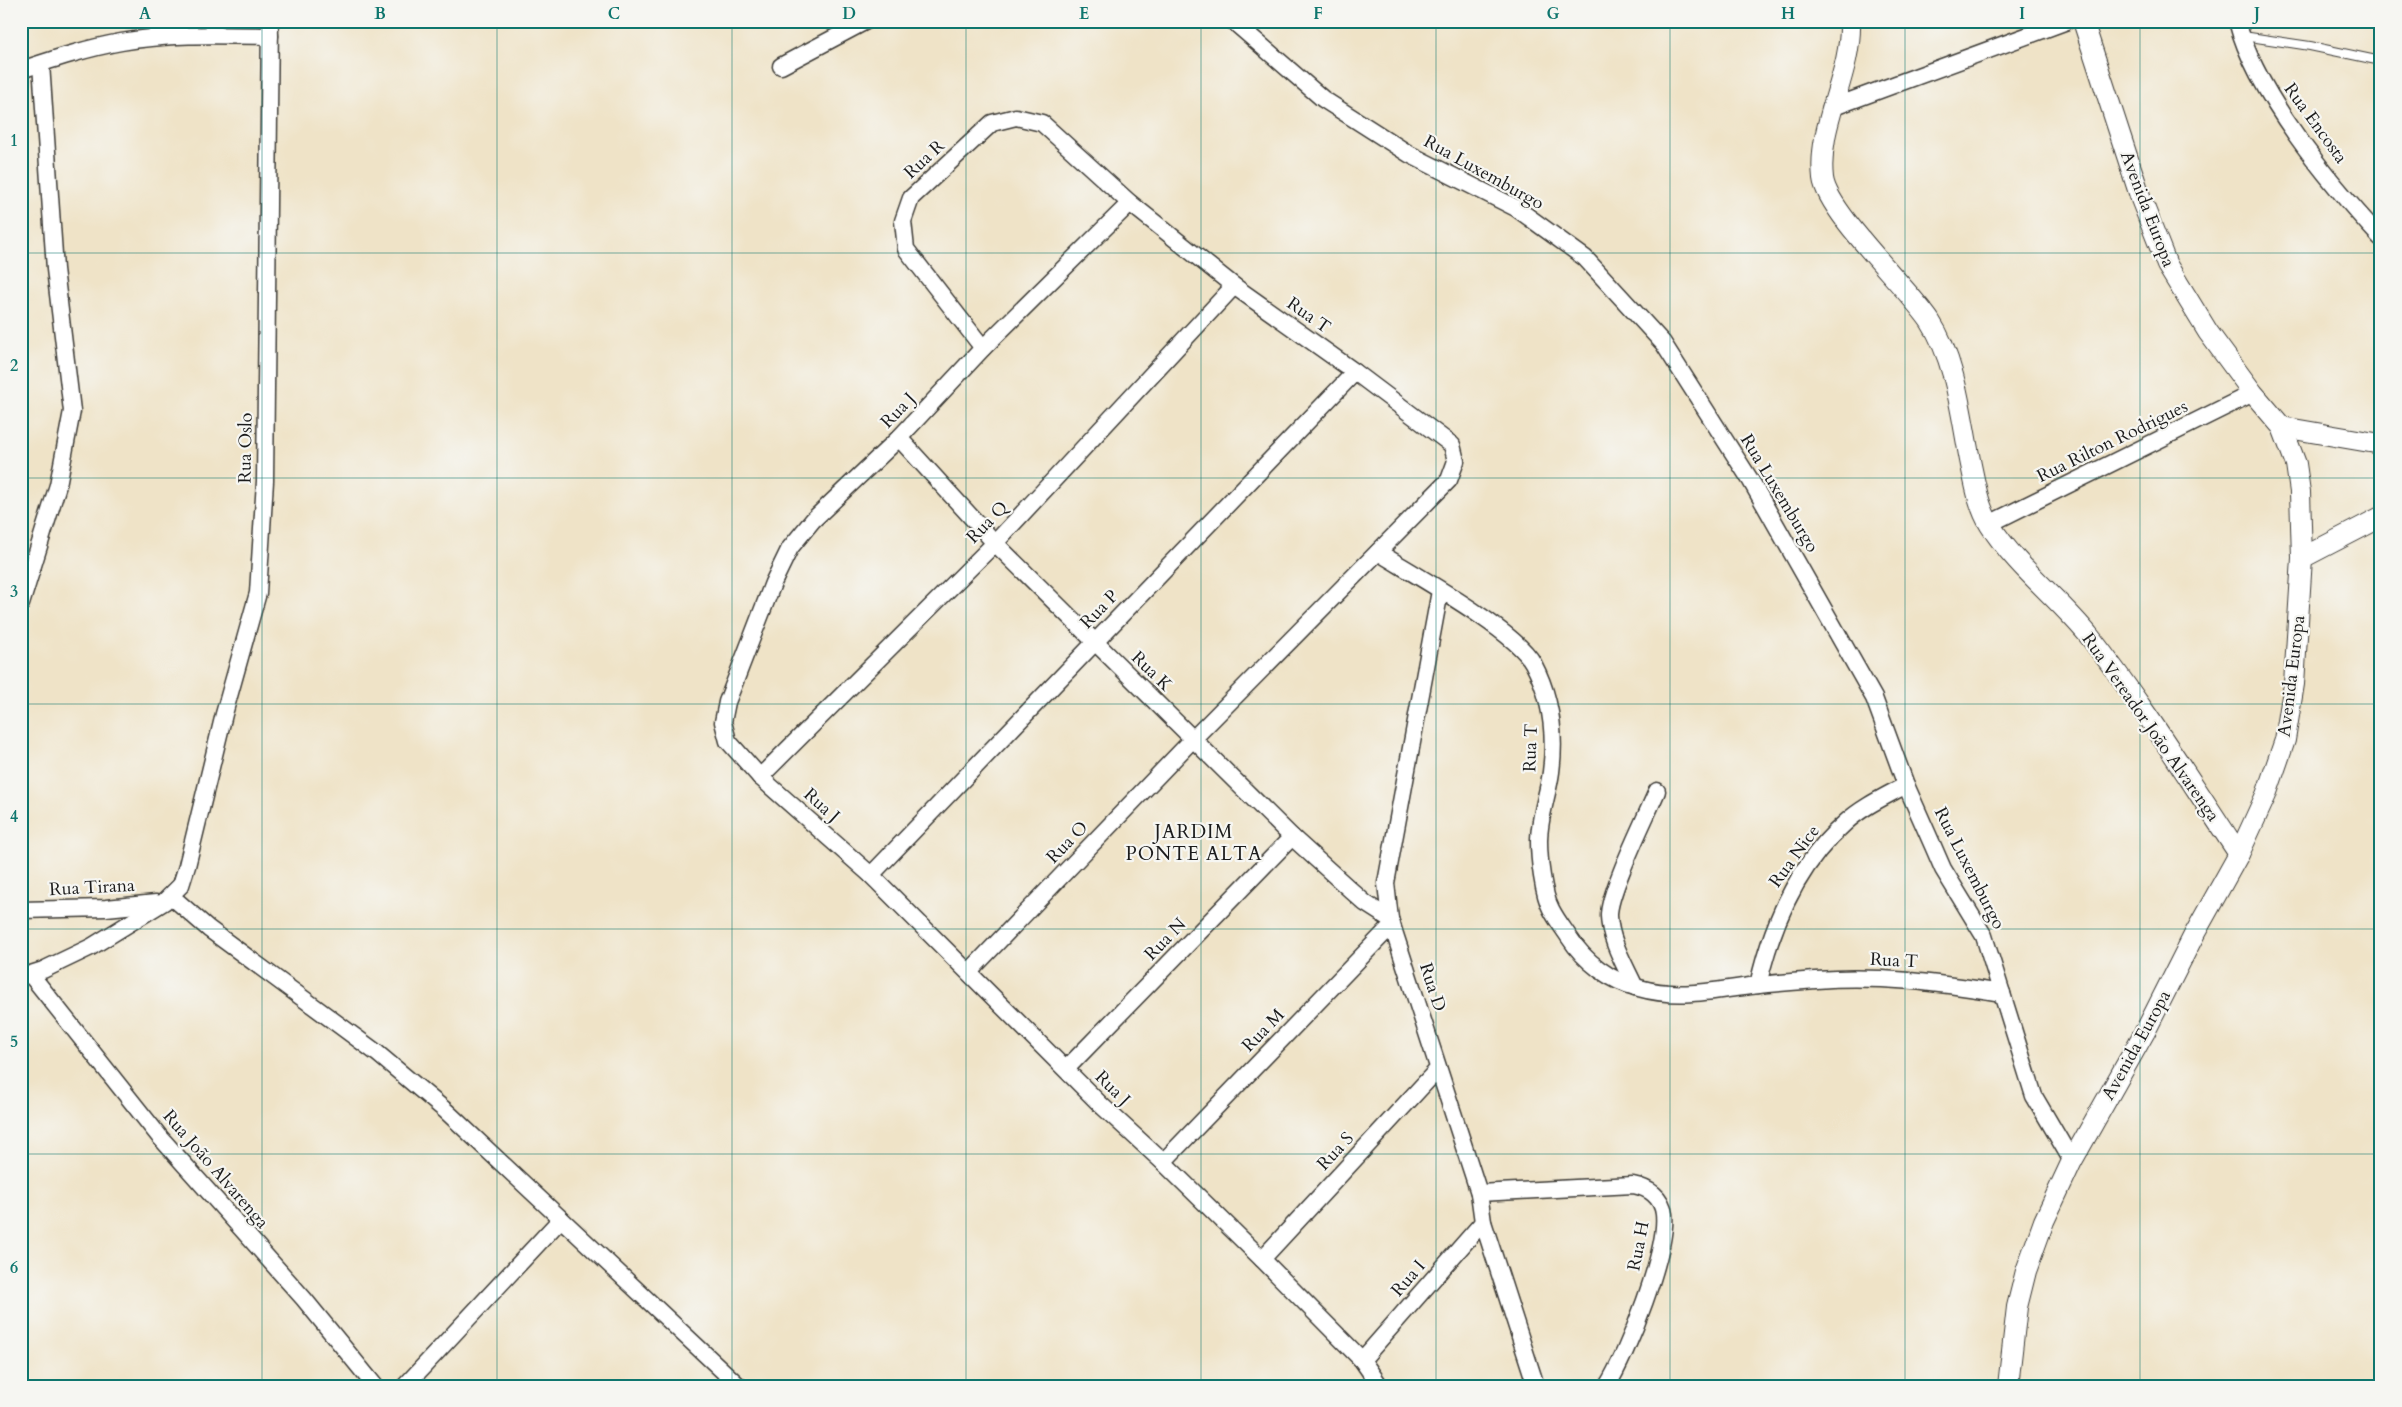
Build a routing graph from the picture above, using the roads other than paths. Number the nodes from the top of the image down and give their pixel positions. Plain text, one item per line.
1 (866, 21) edge
2 (1233, 21) edge
3 (1850, 21) edge
4 (2067, 21) edge
5 (2083, 21) edge
6 (270, 28) edge
7 (2238, 28) edge
8 (2381, 61) edge
9 (41, 64) junction
10 (781, 66) dead end
11 (21, 70) edge
12 (1832, 108) junction
13 (1042, 123) joint
14 (1130, 203) junction
15 (2381, 238) edge
16 (1234, 286) junction
17 (983, 348) junction
18 (1355, 372) junction
19 (2253, 393) junction
20 (2282, 426) junction
21 (899, 438) junction
22 (2381, 444) edge
23 (2381, 517) edge
24 (1989, 524) junction
25 (995, 543) junction
26 (1378, 552) junction
27 (2302, 558) junction
28 (1440, 591) junction
29 (21, 604) edge
30 (1094, 642) junction
31 (1193, 739) junction
32 (760, 777) junction
33 (1906, 785) junction
34 (1657, 792) dead end
35 (1292, 837) junction
36 (2239, 854) junction
37 (871, 874) junction
38 (168, 899) junction
39 (21, 910) edge
40 (1391, 922) junction
41 (969, 972) junction
42 (26, 976) edge
43 (1758, 985) junction
44 (1635, 987) junction
45 (2002, 993) junction
46 (1066, 1069) junction
47 (1438, 1069) junction
48 (2072, 1161) junction
49 (1163, 1162) junction
50 (1479, 1193) junction
51 (561, 1219) junction
52 (1484, 1222) junction
53 (1262, 1259) junction
54 (1362, 1360) junction
55 (2008, 1384) edge
56 (375, 1386) edge
57 (405, 1386) edge
58 (739, 1386) edge
59 (1380, 1386) edge
60 (1536, 1386) edge
61 (1607, 1386) edge

1 - 10 street
2 - 33 street, Rua Luxemburgo
3 - 12 street, Rua Vereador João Alvarenga
4 - 12 street
5 - 19 street, Avenida Europa
6 - 9 street
6 - 38 street, Rua Oslo
7 - 8 lane
7 - 15 street, Rua Encosta
9 - 11 street
9 - 29 street
12 - 24 street, Rua Vereador João Alvarenga
13 - 14 street, Rua T
13 - 17 street, Rua R
14 - 16 street, Rua T
14 - 17 street, Rua J
16 - 18 street, Rua T
16 - 25 street, Rua Q
17 - 21 street, Rua J
18 - 26 street, Rua T
18 - 30 street, Rua P
19 - 20 street, Avenida Europa
19 - 24 street, Rua Rilton Rodrigues
20 - 22 street
20 - 27 street, Avenida Europa
21 - 25 street, Rua K
21 - 32 street, Rua J
23 - 27 street
24 - 36 street, Rua Vereador João Alvarenga
25 - 30 street, Rua K
25 - 32 street, Rua Q
26 - 28 street, Rua T
26 - 31 street, Rua T
27 - 36 street, Avenida Europa
28 - 40 street, Rua D
28 - 44 street, Rua T
30 - 31 street, Rua K
30 - 37 street, Rua P
31 - 35 street, Rua K
31 - 41 street, Rua O
32 - 37 street, Rua J
33 - 43 street, Rua Nice
33 - 45 street, Rua Luxemburgo
34 - 44 street
35 - 40 street, Rua K
35 - 46 street, Rua N
36 - 48 street, Avenida Europa
37 - 41 street, Rua J
38 - 39 street, Rua Tirana
38 - 42 street
38 - 51 street
40 - 47 street, Rua D
40 - 49 street, Rua M
41 - 46 street, Rua J
42 - 56 street, Rua João Alvarenga
43 - 44 street, Rua T
43 - 45 street, Rua T
45 - 48 street, Rua Luxemburgo
46 - 49 street, Rua J
47 - 50 street, Rua D
47 - 53 street, Rua S
48 - 55 street, Avenida Europa
49 - 53 street, Rua J
50 - 52 street, Rua D
50 - 61 street, Rua H
51 - 57 street
51 - 58 street
52 - 54 street, Rua I
52 - 60 street, Rua D
53 - 54 street, Rua J
54 - 59 street, Rua J

